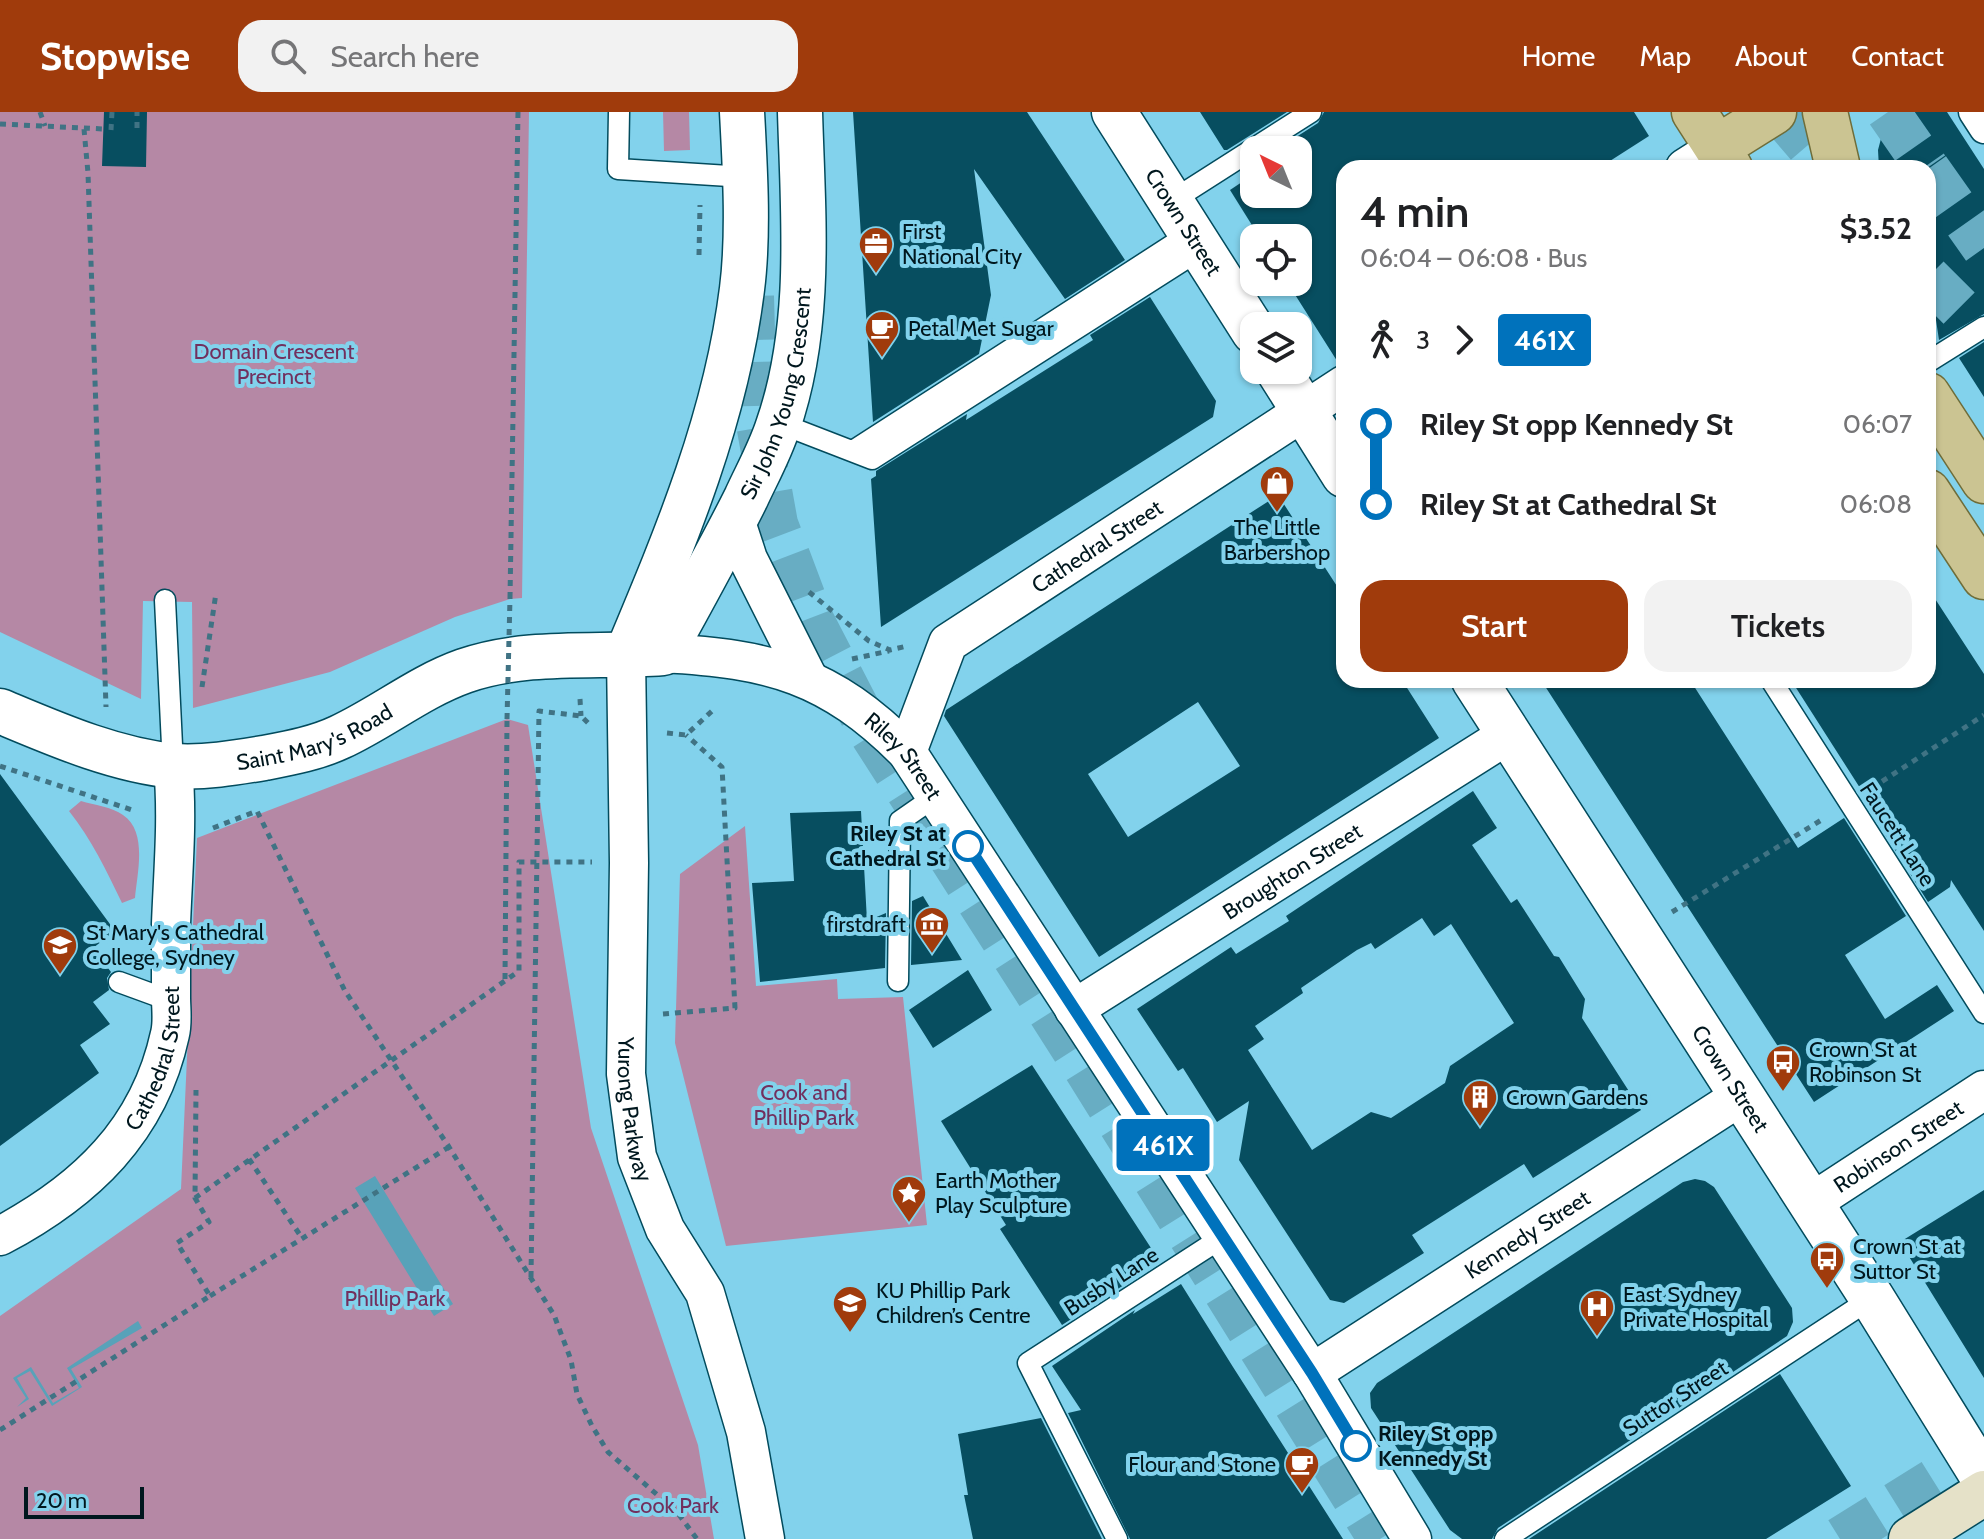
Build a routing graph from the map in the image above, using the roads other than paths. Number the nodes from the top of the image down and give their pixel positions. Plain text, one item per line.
1 (619, 112) edge
2 (742, 112) edge
3 (766, 112) edge
4 (800, 112) edge
5 (1114, 112) edge
6 (1311, 112) edge
7 (1774, 112) edge
8 (1825, 112) edge
9 (1973, 112) edge
10 (1984, 129) edge
11 (1707, 149) edge
12 (1836, 160) edge
13 (745, 177) junction
14 (1187, 228) junction
15 (1241, 312) edge
16 (1984, 327) edge
17 (1936, 357) edge
18 (1287, 384) edge
19 (1336, 390) edge
20 (1936, 407) edge
21 (1304, 411) junction
22 (779, 423) junction
23 (1336, 462) edge
24 (1984, 481) edge
25 (1936, 504) edge
26 (735, 519) junction
27 (1984, 577) edge
28 (165, 600) dead end
29 (644, 654) junction
30 (808, 678) junction
31 (1479, 688) edge
32 (1776, 688) edge
33 (0, 711) edge
34 (1509, 734) junction
35 (907, 752) junction
36 (173, 766) junction
37 (936, 796) junction
38 (898, 981) dead end
39 (119, 982) dead end
40 (171, 1001) junction
41 (1074, 1009) junction
42 (1984, 1013) edge
43 (1984, 1090) edge
44 (1741, 1096) junction
45 (1811, 1203) junction
46 (0, 1236) edge
47 (1223, 1237) junction
48 (1872, 1298) junction
49 (1312, 1373) junction
50 (1984, 1479) edge
51 (1984, 1493) edge
52 (765, 1539) edge
53 (1117, 1539) edge
54 (1412, 1539) edge
55 (1505, 1539) edge
56 (1911, 1539) edge

1 - 13 lane
2 - 13 street
3 - 13 street
4 - 22 street, Sir John Young Crescent
5 - 14 street, Crown Street
6 - 14 lane
7 - 11 main road
8 - 12 main road
9 - 10 street
13 - 29 street
14 - 15 street, Crown Street
14 - 22 lane
16 - 17 lane
18 - 21 street
19 - 21 street, Cathedral Street
20 - 24 main road
21 - 23 street
21 - 35 street, Cathedral Street
22 - 26 street, Sir John Young Crescent
25 - 27 main road
26 - 29 street, Sir John Young Crescent
26 - 30 street
28 - 36 lane
29 - 30 street, Riley Street
29 - 36 street, Saint Mary's Road
29 - 52 street, Yurong Parkway
30 - 35 street, Riley Street
31 - 34 street, Crown Street
32 - 42 lane, Faucett Lane
33 - 36 street, Saint Mary's Road
34 - 41 street, Broughton Street
34 - 44 street, Crown Street
35 - 37 street, Riley Street
36 - 40 street, Cathedral Street
37 - 38 lane
37 - 41 street, Riley Street
39 - 40 lane
40 - 46 street, Cathedral Street
41 - 47 street, Riley Street
43 - 45 street, Robinson Street
44 - 45 street, Crown Street
44 - 49 street, Kennedy Street
45 - 48 street, Crown Street
47 - 49 street, Riley Street
47 - 53 lane, Busby Lane
48 - 50 street, Crown Street
48 - 55 lane, Suttor Street
49 - 54 street, Riley Street
51 - 56 main road

